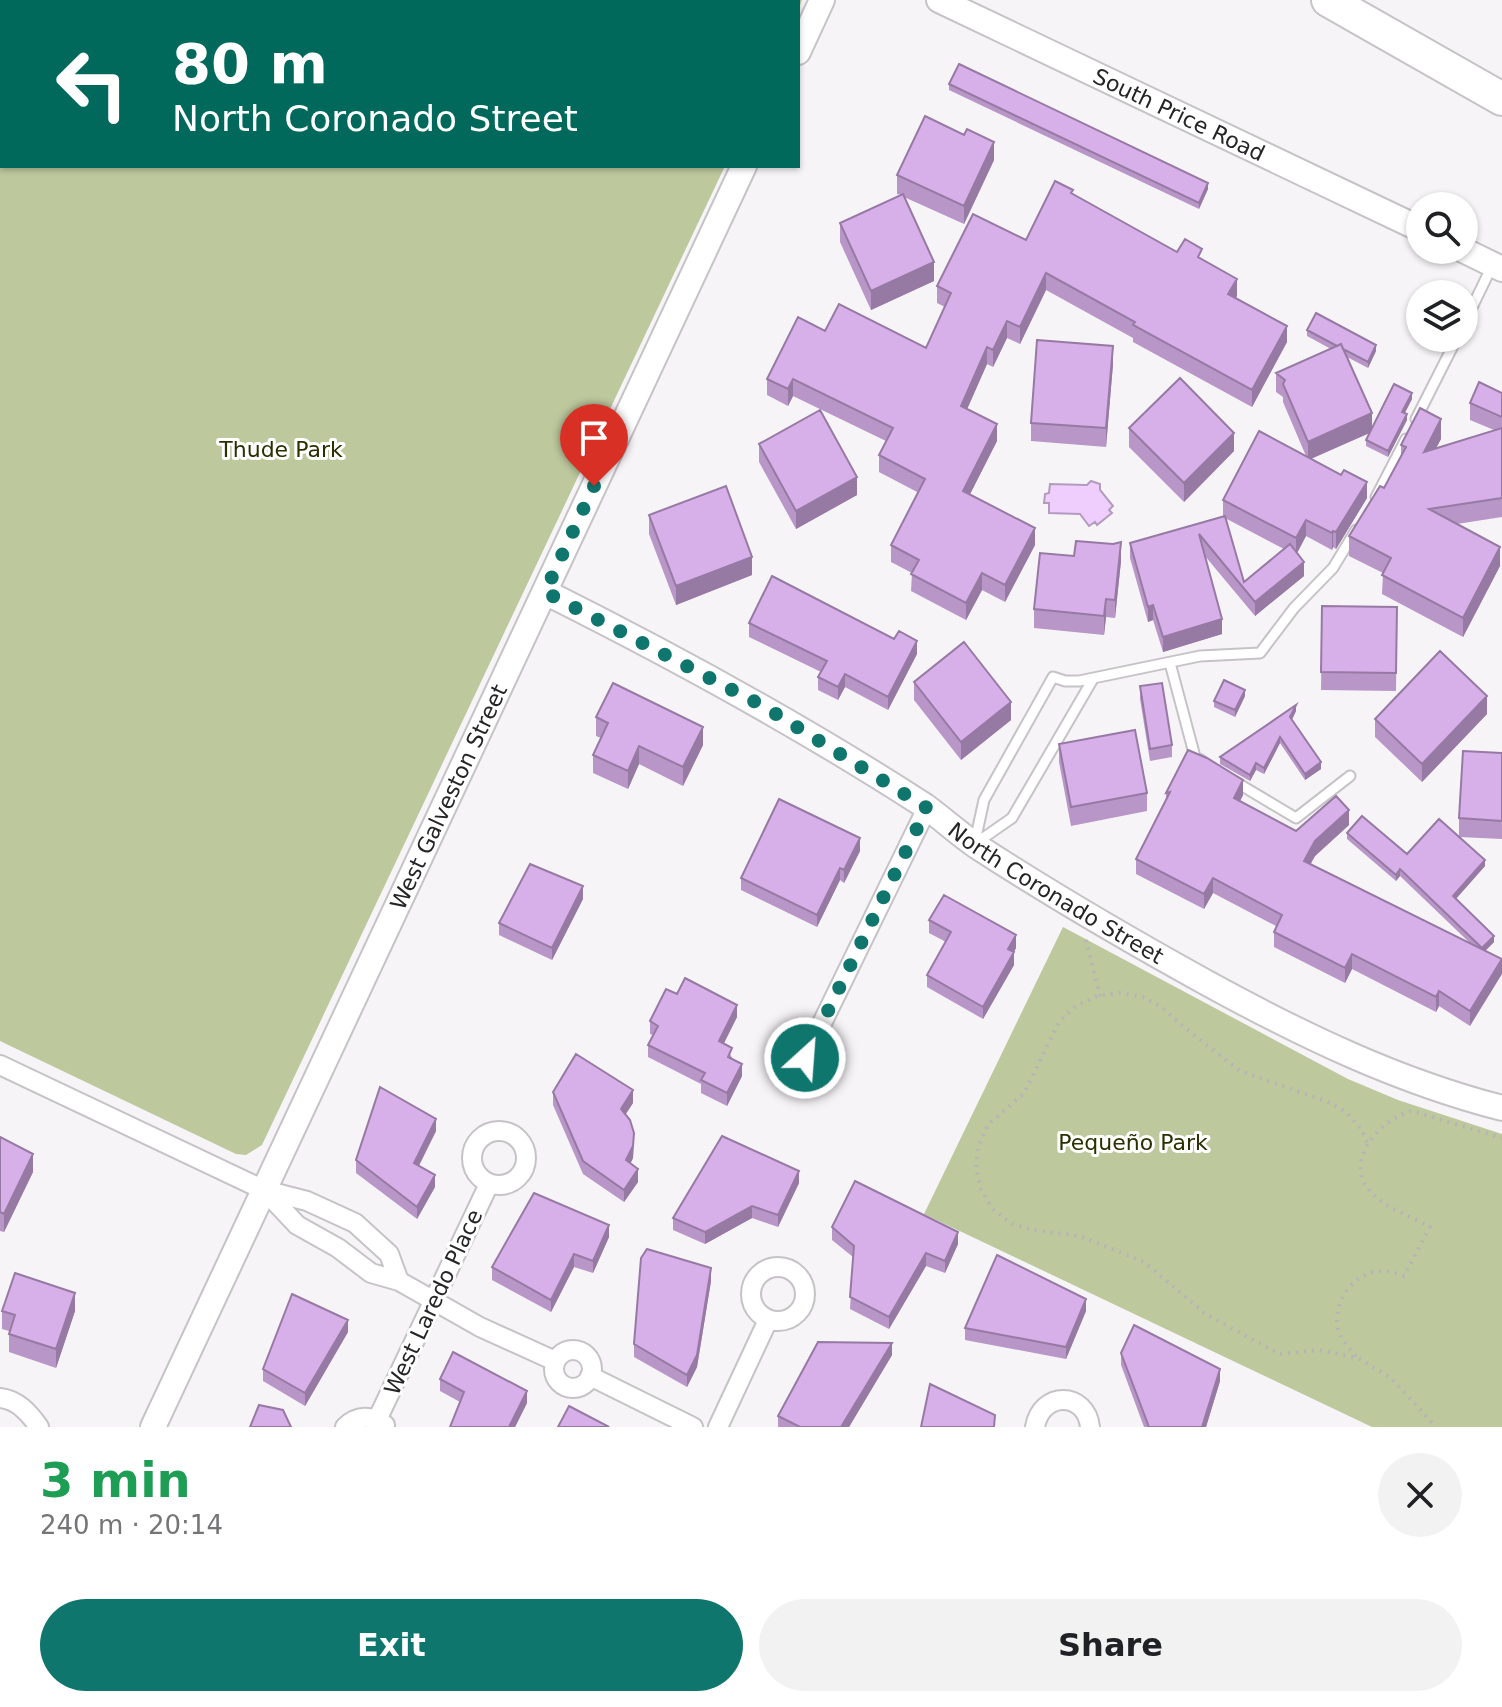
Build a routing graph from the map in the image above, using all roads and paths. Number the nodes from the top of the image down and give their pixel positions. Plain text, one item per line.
1 (822, 0) edge
2 (939, 0) edge
3 (1328, 0) edge
4 (1339, 0) edge
5 (800, 48) edge
6 (1502, 78) edge
7 (1502, 99) edge
8 (743, 168) edge
9 (1406, 222) edge
10 (1478, 257) edge
11 (1498, 266) edge
12 (1478, 300) edge
13 (1450, 352) edge
14 (1374, 501) edge
15 (1366, 514) edge
16 (545, 592) junction
17 (1170, 663) junction
18 (1093, 679) junction
19 (1207, 764) edge
20 (1220, 772) edge
21 (1350, 776) dead end
22 (927, 808) junction
23 (974, 844) junction
24 (1079, 911) junction
25 (1100, 996) junction
26 (805, 1058) dead end
27 (0, 1065) edge
28 (1502, 1108) edge
29 (1502, 1138) edge
30 (1367, 1142) junction
31 (489, 1184) dead end
32 (264, 1190) junction
33 (355, 1223) junction
34 (338, 1248) junction
35 (399, 1281) junction
36 (432, 1301) junction
37 (768, 1320) dead end
38 (1358, 1358) junction
39 (555, 1361) junction
40 (590, 1376) junction
41 (0, 1398) edge
42 (382, 1423) edge
43 (31, 1425) edge
44 (153, 1427) edge
45 (345, 1427) edge
46 (693, 1427) edge
47 (718, 1427) edge
48 (1035, 1427) edge
49 (1090, 1427) edge
50 (1436, 1427) edge

1 - 5 street
2 - 9 street, South Price Road
3 - 7 highway
4 - 6 highway
8 - 16 street, West Galveston Street
10 - 11 street
11 - 12 lane
13 - 14 lane
15 - 17 lane
16 - 22 street, North Coronado Street
16 - 32 street, West Galveston Street
17 - 18 lane
17 - 19 lane
18 - 23 lane
18 - 23 lane
20 - 21 lane
22 - 23 street, North Coronado Street
22 - 26 street
23 - 24 street, North Coronado Street
24 - 25 path
24 - 28 street, North Coronado Street
25 - 30 path
25 - 38 path
27 - 32 street
29 - 30 path
30 - 38 path
31 - 36 street, West Laredo Place
32 - 33 street
32 - 34 street
32 - 44 street, West Galveston Street
33 - 34 street
33 - 35 street
34 - 35 street
35 - 36 street
36 - 39 street
36 - 42 street, West Laredo Place
37 - 47 street
38 - 50 path
39 - 40 street
39 - 40 street
40 - 46 street
41 - 43 street
42 - 45 street, West Laredo Place
48 - 49 street

